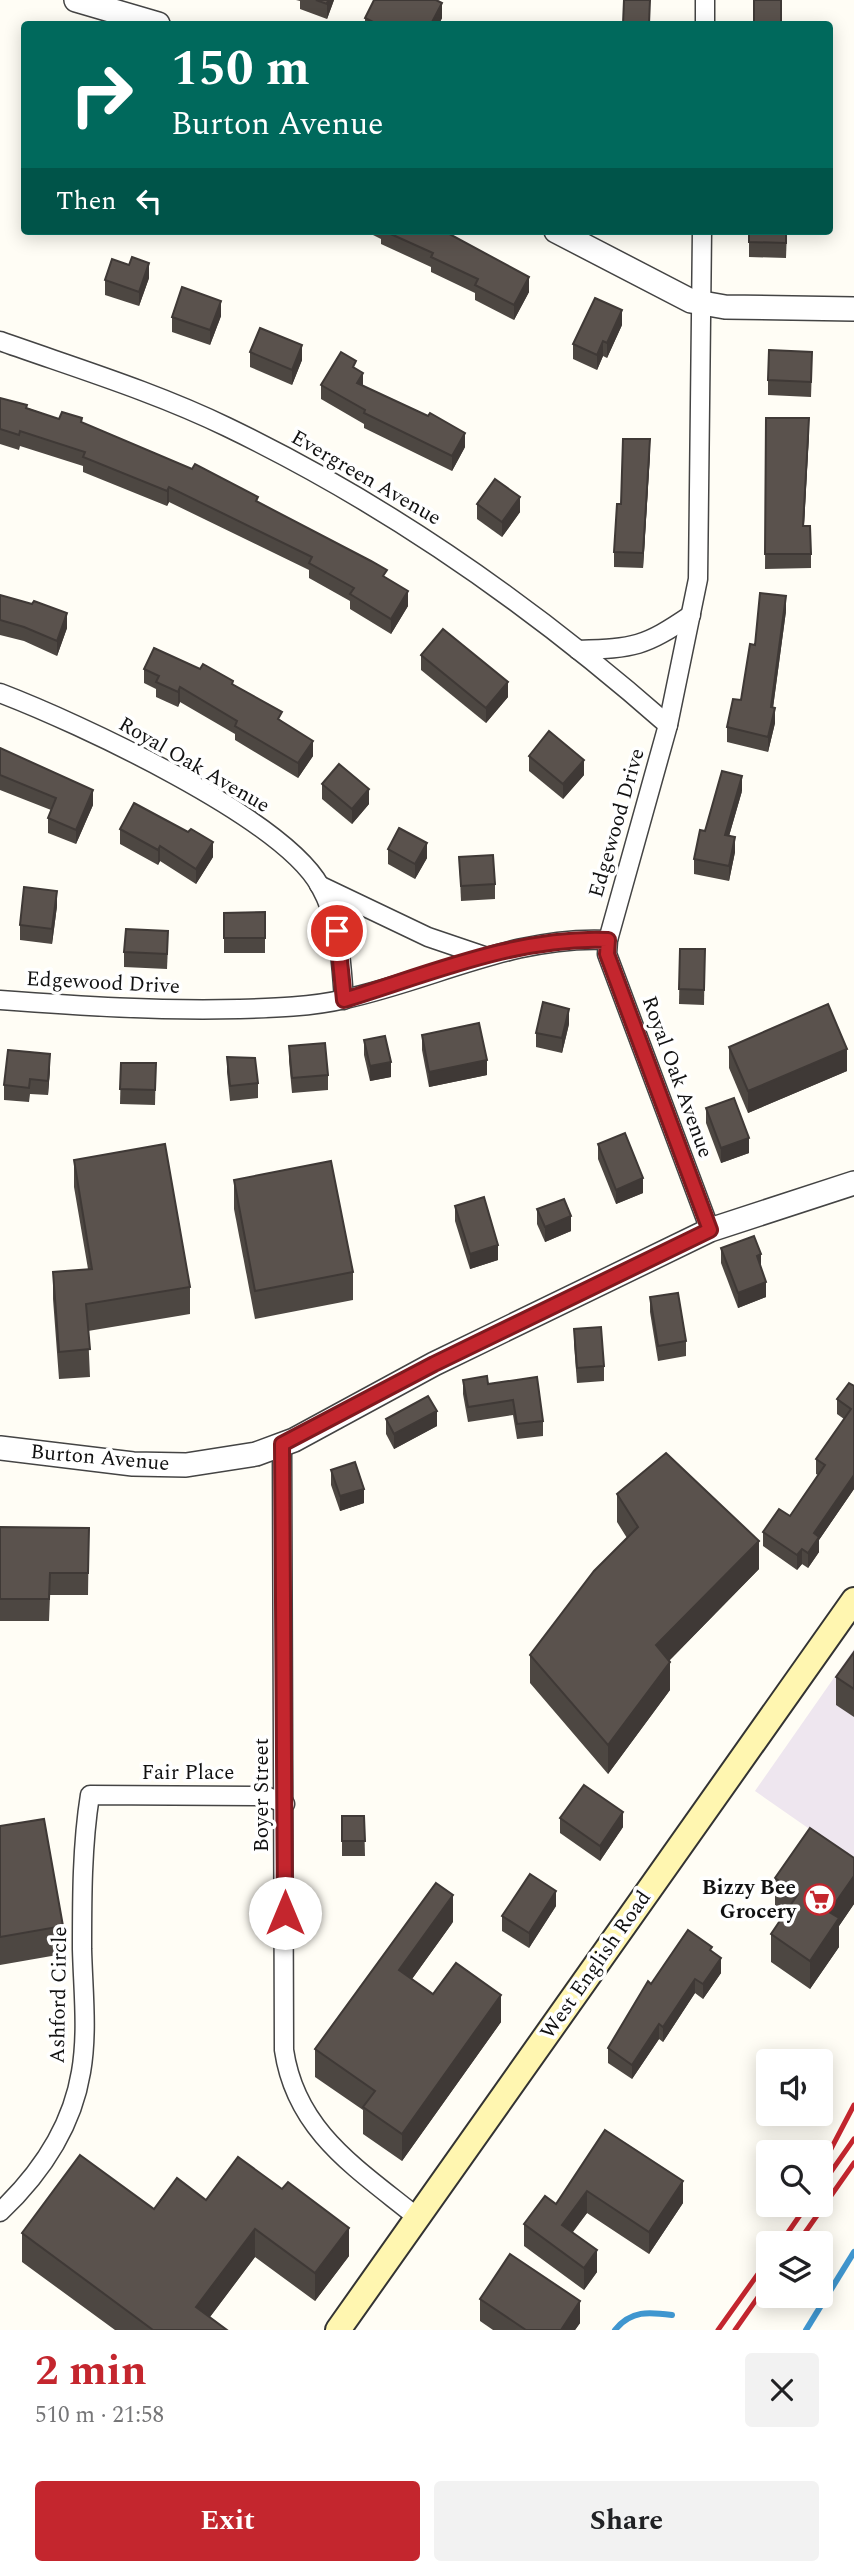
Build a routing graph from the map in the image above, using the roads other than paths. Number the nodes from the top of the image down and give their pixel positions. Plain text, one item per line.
1 (76, 0) edge
2 (705, 0) edge
3 (148, 21) edge
4 (705, 21) edge
5 (563, 235) edge
6 (702, 235) edge
7 (699, 303) junction
8 (854, 309) edge
9 (0, 341) edge
10 (691, 615) junction
11 (578, 650) junction
12 (0, 693) edge
13 (668, 725) junction
14 (319, 885) junction
15 (608, 940) junction
16 (484, 956) junction
17 (0, 1000) edge
18 (344, 1000) junction
19 (854, 1183) edge
20 (710, 1230) junction
21 (282, 1444) junction
22 (0, 1448) edge
23 (854, 1600) edge
24 (90, 1795) joint
25 (285, 1804) junction
26 (0, 2212) edge
27 (418, 2218) junction
28 (338, 2330) edge

1 - 3 street
2 - 4 street
5 - 7 street
6 - 7 street, Edgewood Drive
7 - 8 street
7 - 10 street, Edgewood Drive
9 - 11 street, Evergreen Avenue
10 - 11 street
10 - 13 street, Edgewood Drive
11 - 13 street, Evergreen Avenue
12 - 14 street, Royal Oak Avenue
13 - 15 street, Edgewood Drive
14 - 16 street
14 - 18 street, Royal Oak Avenue
15 - 16 street, Edgewood Drive
15 - 20 street, Royal Oak Avenue
16 - 18 street, Edgewood Drive
17 - 18 street, Edgewood Drive
19 - 20 street, Burton Avenue
20 - 21 street, Burton Avenue
21 - 22 street, Burton Avenue
21 - 25 street, Boyer Street
23 - 27 main road, West English Road
24 - 25 street, Fair Place
24 - 26 street, Ashford Circle
25 - 27 street, Boyer Street
27 - 28 main road, West English Road

